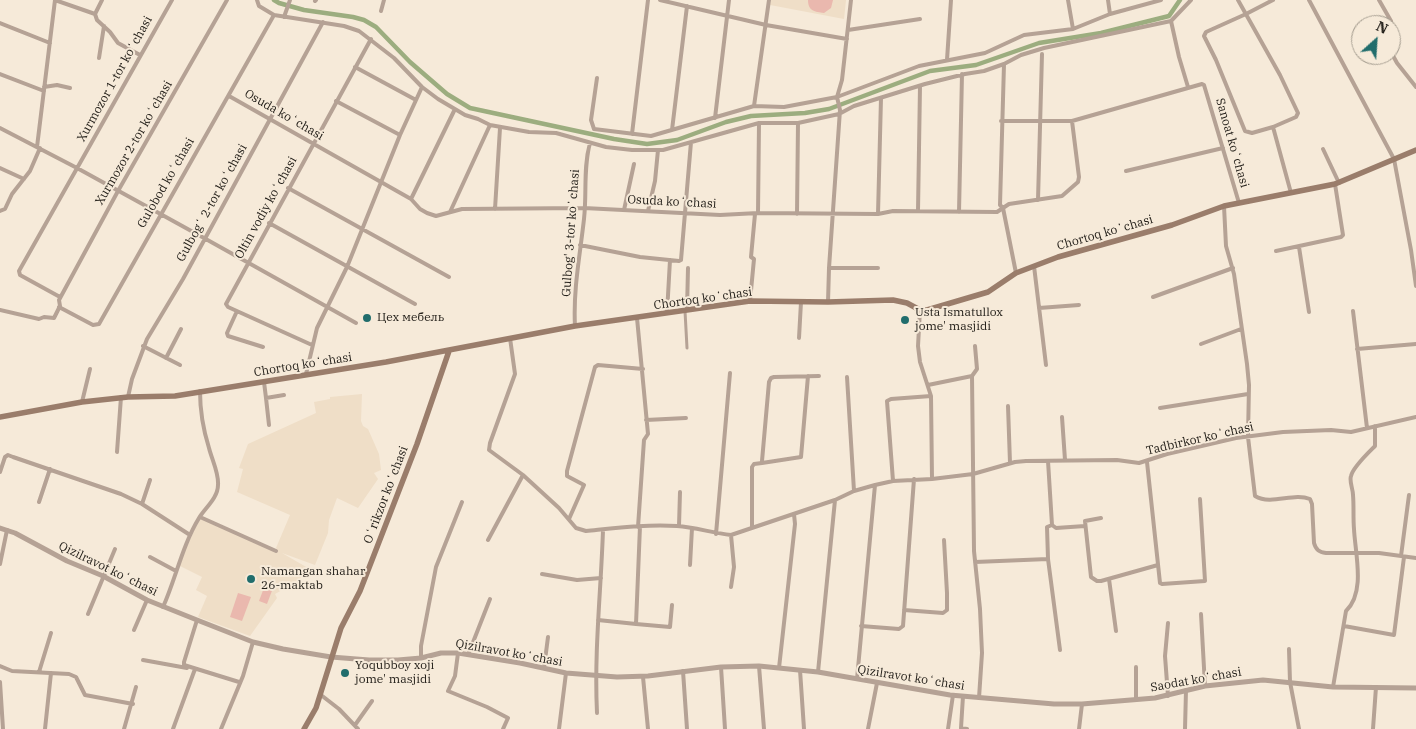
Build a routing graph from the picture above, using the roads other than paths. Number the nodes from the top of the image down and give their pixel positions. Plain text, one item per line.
1 (55, 0) edge
2 (102, 0) edge
3 (172, 0) edge
4 (227, 0) edge
5 (257, 0) edge
6 (384, 0) edge
7 (648, 0) edge
8 (660, 0) edge
9 (729, 0) edge
10 (769, 0) edge
11 (851, 0) edge
12 (951, 0) edge
13 (1068, 0) edge
14 (1108, 0) edge
15 (1160, 0) edge
16 (1191, 0) edge
17 (1238, 0) edge
18 (1273, 0) edge
19 (1309, 0) edge
20 (1379, 0) edge
21 (290, 1) edge
22 (671, 1) edge
23 (1148, 2) edge
24 (687, 6) junction
25 (381, 11) dead end
26 (95, 14) junction
27 (1110, 14) junction
28 (1246, 14) junction
29 (274, 15) junction
30 (1387, 15) edge
31 (284, 16) junction
32 (727, 16) junction
33 (920, 19) dead end
34 (1171, 21) junction
35 (323, 22) junction
36 (0, 23) edge
37 (766, 25) junction
38 (104, 26) junction
39 (1073, 29) junction
40 (848, 30) junction
41 (371, 39) junction
42 (847, 39) junction
43 (50, 43) junction
44 (1042, 54) dead end
45 (140, 55) junction
46 (99, 58) dead end
47 (947, 60) junction
48 (1004, 64) junction
49 (1399, 65) edge
50 (355, 67) junction
51 (0, 74) edge
52 (962, 74) junction
53 (597, 78) dead end
54 (920, 86) junction
55 (422, 87) junction
56 (1188, 87) junction
57 (1416, 87) edge
58 (70, 88) dead end
59 (44, 89) junction
60 (229, 96) junction
61 (881, 98) junction
62 (837, 99) junction
63 (416, 100) junction
64 (336, 101) junction
65 (754, 106) junction
66 (455, 109) junction
67 (839, 112) junction
68 (715, 118) junction
69 (270, 119) junction
70 (1001, 121) junction
71 (1040, 121) junction
72 (1072, 121) junction
73 (759, 123) junction
74 (798, 123) junction
75 (490, 125) junction
76 (1273, 127) junction
77 (0, 128) edge
78 (500, 128) junction
79 (672, 130) junction
80 (632, 134) junction
81 (400, 135) junction
82 (691, 142) junction
83 (313, 143) junction
84 (590, 143) junction
85 (38, 148) junction
86 (1223, 148) junction
87 (1323, 149) dead end
88 (658, 150) junction
89 (1416, 150) edge
90 (1394, 159) junction
91 (634, 164) dead end
92 (0, 168) edge
93 (77, 168) junction
94 (1126, 171) dead end
95 (24, 179) junction
96 (382, 182) junction
97 (1337, 184) junction
98 (288, 188) junction
99 (118, 191) junction
100 (1291, 193) junction
101 (411, 198) junction
102 (1038, 200) junction
103 (1239, 203) junction
104 (1224, 206) junction
105 (584, 208) junction
106 (1003, 208) junction
107 (495, 210) junction
108 (624, 210) junction
109 (0, 211) edge
110 (648, 211) junction
111 (450, 212) junction
112 (918, 212) junction
113 (959, 212) junction
114 (160, 213) junction
115 (685, 213) junction
116 (756, 213) junction
117 (797, 214) junction
118 (832, 214) junction
119 (878, 214) junction
120 (269, 224) junction
121 (362, 230) junction
122 (204, 238) junction
123 (580, 245) junction
124 (1299, 246) junction
125 (1276, 251) dead end
126 (670, 260) junction
127 (248, 262) junction
128 (1034, 266) junction
129 (347, 267) junction
130 (688, 268) dead end
131 (829, 268) junction
132 (878, 268) dead end
133 (1233, 268) junction
134 (1016, 273) junction
135 (449, 277) dead end
136 (1416, 286) edge
137 (60, 297) junction
138 (1153, 297) dead end
139 (750, 301) junction
140 (801, 302) junction
141 (828, 302) junction
142 (415, 304) dead end
143 (1079, 305) dead end
144 (326, 307) junction
145 (59, 308) junction
146 (1039, 308) junction
147 (0, 310) edge
148 (686, 310) junction
149 (920, 310) junction
150 (237, 311) junction
151 (1353, 311) dead end
152 (1309, 312) dead end
153 (666, 313) junction
154 (637, 318) junction
155 (356, 323) dead end
156 (575, 326) junction
157 (181, 329) dead end
158 (1241, 329) junction
159 (510, 338) junction
160 (799, 338) dead end
161 (1201, 344) dead end
162 (1416, 344) edge
163 (312, 345) junction
164 (143, 346) junction
165 (975, 346) dead end
166 (263, 347) dead end
167 (688, 348) dead end
168 (1357, 349) junction
169 (449, 351) junction
170 (166, 358) junction
171 (180, 365) dead end
172 (1046, 365) dead end
173 (643, 368) junction
174 (90, 370) dead end
175 (730, 373) dead end
176 (306, 374) junction
177 (808, 376) junction
178 (819, 376) dead end
179 (972, 376) junction
180 (846, 377) dead end
181 (264, 382) junction
182 (928, 385) junction
183 (200, 391) junction
184 (1248, 394) junction
185 (284, 395) dead end
186 (931, 396) junction
187 (121, 397) junction
188 (128, 397) junction
189 (266, 398) junction
190 (82, 402) junction
191 (1008, 406) dead end
192 (1160, 408) dead end
193 (0, 417) edge
194 (1062, 417) dead end
195 (1416, 417) edge
196 (686, 418) dead end
197 (646, 420) junction
198 (269, 425) dead end
199 (1375, 426) junction
200 (1367, 428) junction
201 (1248, 437) junction
202 (117, 452) dead end
203 (1066, 460) junction
204 (1048, 461) junction
205 (1147, 462) junction
206 (1010, 463) junction
207 (762, 464) junction
208 (50, 469) junction
209 (0, 472) edge
210 (973, 474) junction
211 (524, 475) junction
212 (914, 479) junction
213 (932, 479) junction
214 (150, 480) dead end
215 (893, 481) junction
216 (875, 485) junction
217 (854, 491) junction
218 (680, 492) dead end
219 (1409, 495) dead end
220 (1200, 498) dead end
221 (835, 500) junction
222 (39, 502) dead end
223 (462, 502) dead end
224 (142, 504) junction
225 (794, 514) junction
226 (200, 516) junction
227 (1101, 518) dead end
228 (570, 519) junction
229 (1052, 525) junction
230 (678, 526) junction
231 (1085, 526) junction
232 (639, 527) junction
233 (0, 528) edge
234 (692, 528) junction
235 (752, 528) junction
236 (7, 530) junction
237 (603, 530) junction
238 (716, 534) junction
239 (190, 535) junction
240 (731, 535) junction
241 (488, 540) dead end
242 (944, 540) dead end
243 (115, 549) dead end
244 (276, 551) dead end
245 (1356, 553) junction
246 (1402, 556) junction
247 (150, 557) dead end
248 (1416, 558) edge
249 (1048, 559) junction
250 (975, 562) junction
251 (0, 564) edge
252 (690, 565) dead end
253 (1158, 565) junction
254 (176, 570) junction
255 (542, 574) dead end
256 (103, 576) junction
257 (602, 578) junction
258 (1109, 579) junction
259 (731, 587) dead end
260 (490, 599) dead end
261 (147, 600) junction
262 (672, 605) dead end
263 (163, 607) junction
264 (904, 610) junction
265 (88, 614) dead end
266 (1201, 614) dead end
267 (197, 620) junction
268 (598, 620) junction
269 (1168, 622) dead end
270 (636, 624) junction
271 (861, 626) junction
272 (1344, 626) junction
273 (134, 630) dead end
274 (1116, 631) dead end
275 (51, 633) dead end
276 (548, 637) dead end
277 (253, 642) junction
278 (1289, 649) dead end
279 (1060, 650) dead end
280 (458, 653) junction
281 (468, 655) junction
282 (331, 657) junction
283 (421, 658) junction
284 (143, 660) dead end
285 (0, 666) edge
286 (759, 666) junction
287 (721, 667) junction
288 (1136, 667) dead end
289 (188, 668) junction
290 (544, 668) junction
291 (779, 668) junction
292 (195, 669) junction
293 (800, 670) junction
294 (682, 671) junction
295 (39, 672) junction
296 (818, 672) junction
297 (51, 673) junction
298 (566, 673) junction
299 (595, 675) junction
300 (643, 677) junction
301 (857, 679) junction
302 (0, 682) edge
303 (239, 682) junction
304 (1290, 682) junction
305 (877, 683) junction
306 (1205, 686) junction
307 (136, 687) dead end
308 (1333, 687) junction
309 (1376, 687) junction
310 (1416, 688) edge
311 (1186, 690) junction
312 (0, 691) edge
313 (321, 694) junction
314 (953, 696) junction
315 (962, 696) junction
316 (1168, 696) junction
317 (979, 698) junction
318 (1136, 699) junction
319 (372, 701) dead end
320 (133, 704) junction
321 (1082, 704) junction
322 (597, 713) dead end
323 (357, 727) edge
324 (3, 729) edge
325 (45, 729) edge
326 (124, 729) edge
327 (173, 729) edge
328 (221, 729) edge
329 (304, 729) edge
330 (503, 729) edge
331 (559, 729) edge
332 (648, 729) edge
333 (687, 729) edge
334 (725, 729) edge
335 (764, 729) edge
336 (804, 729) edge
337 (868, 729) edge
338 (948, 729) edge
339 (967, 729) edge
340 (1079, 729) edge
341 (1185, 729) edge
342 (1299, 729) edge
343 (1374, 729) edge

1 - 26 street
1 - 43 street
2 - 26 street
3 - 45 street, Xurmozor 1-tor koʻchasi
4 - 99 street, Xurmozor 2-tor koʻchasi
5 - 29 street
6 - 25 street
7 - 80 street
8 - 22 street
9 - 32 street
10 - 37 street
11 - 40 street
12 - 47 street
13 - 39 street
14 - 27 street
15 - 23 street
16 - 34 street
17 - 28 street
18 - 28 street
19 - 90 street
20 - 30 street
21 - 31 street
22 - 24 street
23 - 27 street
24 - 32 street
24 - 79 street
26 - 38 street
27 - 39 street
28 - 76 street
28 - 76 street
29 - 31 street
29 - 60 street, Gulobod koʻchasi
31 - 35 street
32 - 37 street
32 - 68 street
33 - 40 street
34 - 48 street
34 - 56 street
35 - 41 street
35 - 69 street, Gulbogʻ 2-tor koʻchasi
36 - 43 street
37 - 42 street
37 - 65 street
38 - 45 street
38 - 46 street
39 - 47 street
40 - 42 street
41 - 50 street, Oltin vodiy koʻchasi
41 - 55 street
42 - 62 street
43 - 59 street
44 - 71 street
45 - 93 street, Xurmozor 1-tor koʻchasi
47 - 62 street
48 - 52 street
48 - 70 street
49 - 57 street
50 - 63 street
50 - 64 street, Oltin vodiy koʻchasi
51 - 59 street
52 - 54 street
52 - 113 street
53 - 80 street
54 - 61 street
54 - 112 street
55 - 63 street
55 - 66 street
56 - 72 street
56 - 86 street, Sanoat koʻchasi
58 - 59 street
59 - 85 street
60 - 69 street, Osuda koʻchasi
60 - 114 street, Gulobod koʻchasi
61 - 67 street
61 - 119 street
62 - 65 street
62 - 67 street
63 - 81 street
64 - 81 street
64 - 83 street, Oltin vodiy koʻchasi
65 - 68 street
66 - 75 street
66 - 101 street
67 - 74 street
67 - 118 street
68 - 79 street
69 - 83 street, Osuda koʻchasi
69 - 122 street, Gulbogʻ 2-tor koʻchasi
70 - 71 street
70 - 106 street
71 - 72 street
71 - 102 street
72 - 102 street, Osuda koʻchasi
73 - 74 street
73 - 82 street
73 - 116 street
74 - 117 street
75 - 78 street
75 - 111 street
76 - 100 street
77 - 85 street
78 - 84 street
78 - 107 street
79 - 80 street
81 - 96 street
82 - 88 street
82 - 115 street
83 - 96 street, Osuda koʻchasi
83 - 98 street, Oltin vodiy koʻchasi
84 - 88 street
84 - 105 street, Gulbog' 3-tor koʻchasi
85 - 93 street
85 - 95 street
86 - 94 street
86 - 103 street, Sanoat koʻchasi
87 - 97 street
88 - 110 street
89 - 90 main road, Chortoq koʻchasi
90 - 97 main road, Chortoq koʻchasi
90 - 136 street
91 - 108 street
92 - 95 street
93 - 99 street
93 - 137 street, Xurmozor 1-tor koʻchasi
95 - 109 street
96 - 101 street, Osuda koʻchasi
96 - 121 street
97 - 100 main road, Chortoq koʻchasi
97 - 124 street
98 - 120 street, Oltin vodiy koʻchasi
98 - 121 street
99 - 114 street
99 - 137 street, Xurmozor 2-tor koʻchasi
100 - 103 main road, Chortoq koʻchasi
101 - 111 street, Osuda koʻchasi
102 - 106 street, Osuda koʻchasi
103 - 104 main road, Chortoq koʻchasi
104 - 128 main road, Chortoq koʻchasi
104 - 133 street
105 - 107 street, Osuda koʻchasi
105 - 108 street, Osuda koʻchasi
105 - 123 street, Gulbog' 3-tor koʻchasi
106 - 113 street, Osuda koʻchasi
106 - 134 street
107 - 111 street, Osuda koʻchasi
108 - 110 street, Osuda koʻchasi
110 - 115 street, Osuda koʻchasi
112 - 113 street, Osuda koʻchasi
112 - 119 street, Osuda koʻchasi
114 - 122 street
114 - 145 street, Gulobod koʻchasi
115 - 116 street, Osuda koʻchasi
115 - 126 street
116 - 117 street, Osuda koʻchasi
116 - 139 street
117 - 118 street, Osuda koʻchasi
118 - 119 street, Osuda koʻchasi
118 - 131 street
120 - 127 street, Oltin vodiy koʻchasi
120 - 129 street
121 - 129 street
121 - 135 street
122 - 127 street
122 - 164 street, Gulbogʻ 2-tor koʻchasi
123 - 126 street
123 - 156 street, Gulbog' 3-tor koʻchasi
124 - 125 street
124 - 152 street
126 - 153 street
127 - 144 street
127 - 150 street, Oltin vodiy koʻchasi
128 - 134 main road, Chortoq koʻchasi
128 - 146 street
129 - 142 street
129 - 144 street
130 - 148 street
131 - 132 street
131 - 141 street
133 - 138 street
133 - 158 street
134 - 149 main road, Chortoq koʻchasi
137 - 145 street
139 - 140 main road, Chortoq koʻchasi
139 - 148 main road, Chortoq koʻchasi
140 - 141 main road, Chortoq koʻchasi
140 - 160 street
141 - 149 main road, Chortoq koʻchasi
143 - 146 street
144 - 155 street
144 - 163 street
145 - 147 street
146 - 172 street
148 - 153 main road, Chortoq koʻchasi
148 - 167 street
149 - 182 street
150 - 163 street
150 - 166 street
151 - 168 street
153 - 154 main road, Chortoq koʻchasi
154 - 156 main road, Chortoq koʻchasi
154 - 173 street
156 - 159 main road, Chortoq koʻchasi
157 - 170 street
158 - 161 street
158 - 184 street
159 - 169 main road, Chortoq koʻchasi
159 - 211 street
162 - 168 street
163 - 176 street
164 - 170 street
164 - 188 street, Gulbogʻ 2-tor koʻchasi
165 - 179 street
168 - 200 street
169 - 176 main road, Chortoq koʻchasi
169 - 282 main road, Oʻrikzor koʻchasi
170 - 171 street
173 - 197 street
173 - 228 street
174 - 190 street
175 - 238 street
176 - 181 main road, Chortoq koʻchasi
177 - 178 street
177 - 207 street
177 - 207 street
179 - 182 street
179 - 210 street
180 - 217 street
181 - 183 main road, Chortoq koʻchasi
181 - 189 street
182 - 186 street
183 - 188 main road, Chortoq koʻchasi
183 - 226 street
184 - 192 street
184 - 201 street
185 - 189 street
186 - 213 street
186 - 215 street
187 - 188 main road, Chortoq koʻchasi
187 - 190 main road, Chortoq koʻchasi
187 - 202 street
189 - 198 street
190 - 193 main road, Chortoq koʻchasi
191 - 206 street
194 - 203 street
195 - 199 street, Tadbirkor koʻchasi
196 - 197 street
197 - 232 street
199 - 200 street, Tadbirkor koʻchasi
199 - 245 street
200 - 201 street, Tadbirkor koʻchasi
201 - 205 street, Tadbirkor koʻchasi
201 - 245 street
203 - 204 street, Tadbirkor koʻchasi
203 - 205 street, Tadbirkor koʻchasi
204 - 206 street, Tadbirkor koʻchasi
204 - 229 street
205 - 253 street
206 - 210 street, Tadbirkor koʻchasi
207 - 235 street
208 - 209 street
208 - 222 street
208 - 224 street
210 - 213 street, Tadbirkor koʻchasi
210 - 250 street
211 - 228 street
211 - 241 street
212 - 213 street, Tadbirkor koʻchasi
212 - 215 street, Tadbirkor koʻchasi
212 - 264 street
214 - 224 street
215 - 216 street, Tadbirkor koʻchasi
216 - 217 street, Tadbirkor koʻchasi
216 - 271 street
217 - 221 street, Tadbirkor koʻchasi
218 - 230 street
219 - 246 street
220 - 253 street
221 - 225 street, Tadbirkor koʻchasi
221 - 296 street
223 - 283 street
224 - 239 street
225 - 235 street, Tadbirkor koʻchasi
225 - 291 street
226 - 239 street
226 - 244 street
227 - 231 street
228 - 237 street
229 - 231 street
229 - 249 street
230 - 232 street
230 - 234 street
231 - 258 street
232 - 237 street
232 - 270 street
233 - 236 street, Qizilravot koʻchasi
234 - 238 street
234 - 252 street
235 - 240 street, Tadbirkor koʻchasi
236 - 251 street
236 - 256 street, Qizilravot koʻchasi
237 - 257 street
238 - 240 street
239 - 254 street
240 - 259 street
242 - 264 street
243 - 256 street
245 - 246 street
245 - 272 street
246 - 248 street
246 - 272 street
247 - 254 street
249 - 250 street
249 - 279 street
250 - 317 street
253 - 258 street
254 - 263 street
255 - 257 street
256 - 261 street, Qizilravot koʻchasi
256 - 265 street
257 - 268 street
258 - 274 street
260 - 281 street
261 - 263 street, Qizilravot koʻchasi
261 - 273 street
262 - 270 street
263 - 267 street, Qizilravot koʻchasi
264 - 271 street
266 - 306 street
267 - 277 street, Qizilravot koʻchasi
267 - 289 street
268 - 270 street
268 - 299 street
269 - 316 street
271 - 301 street
272 - 308 street
275 - 295 street
276 - 290 street
277 - 282 street, Qizilravot koʻchasi
277 - 303 street
278 - 304 street
280 - 281 street, Qizilravot koʻchasi
280 - 283 street, Qizilravot koʻchasi
280 - 330 street
281 - 290 street, Qizilravot koʻchasi
282 - 283 street, Qizilravot koʻchasi
282 - 313 main road, Oʻrikzor koʻchasi
284 - 289 street
285 - 295 street
286 - 287 street, Qizilravot koʻchasi
286 - 291 street, Qizilravot koʻchasi
286 - 335 street
287 - 294 street, Qizilravot koʻchasi
287 - 334 street
288 - 318 street
289 - 292 street
290 - 298 street, Qizilravot koʻchasi
291 - 293 street, Qizilravot koʻchasi
292 - 303 street
292 - 327 street
293 - 296 street, Qizilravot koʻchasi
293 - 336 street
294 - 300 street, Qizilravot koʻchasi
294 - 333 street
295 - 297 street
296 - 301 street, Qizilravot koʻchasi
297 - 320 street
297 - 325 street
298 - 299 street, Qizilravot koʻchasi
298 - 331 street
299 - 300 street, Qizilravot koʻchasi
299 - 322 street
300 - 332 street
301 - 305 street, Qizilravot koʻchasi
302 - 312 street
303 - 328 street
304 - 306 street, Saodat koʻchasi
304 - 308 street, Saodat koʻchasi
304 - 342 street
305 - 314 street, Qizilravot koʻchasi
305 - 337 street
306 - 311 street, Saodat koʻchasi
307 - 320 street
308 - 309 street, Saodat koʻchasi
309 - 310 street, Saodat koʻchasi
309 - 343 street
311 - 316 street, Saodat koʻchasi
311 - 341 street
312 - 324 street
313 - 323 street
313 - 329 main road, Oʻrikzor koʻchasi
314 - 315 street, Qizilravot koʻchasi
314 - 338 street
315 - 317 street, Qizilravot koʻchasi
315 - 339 street
316 - 318 street, Saodat koʻchasi
317 - 321 street, Saodat koʻchasi
318 - 321 street, Saodat koʻchasi
319 - 323 street
320 - 326 street
321 - 340 street

